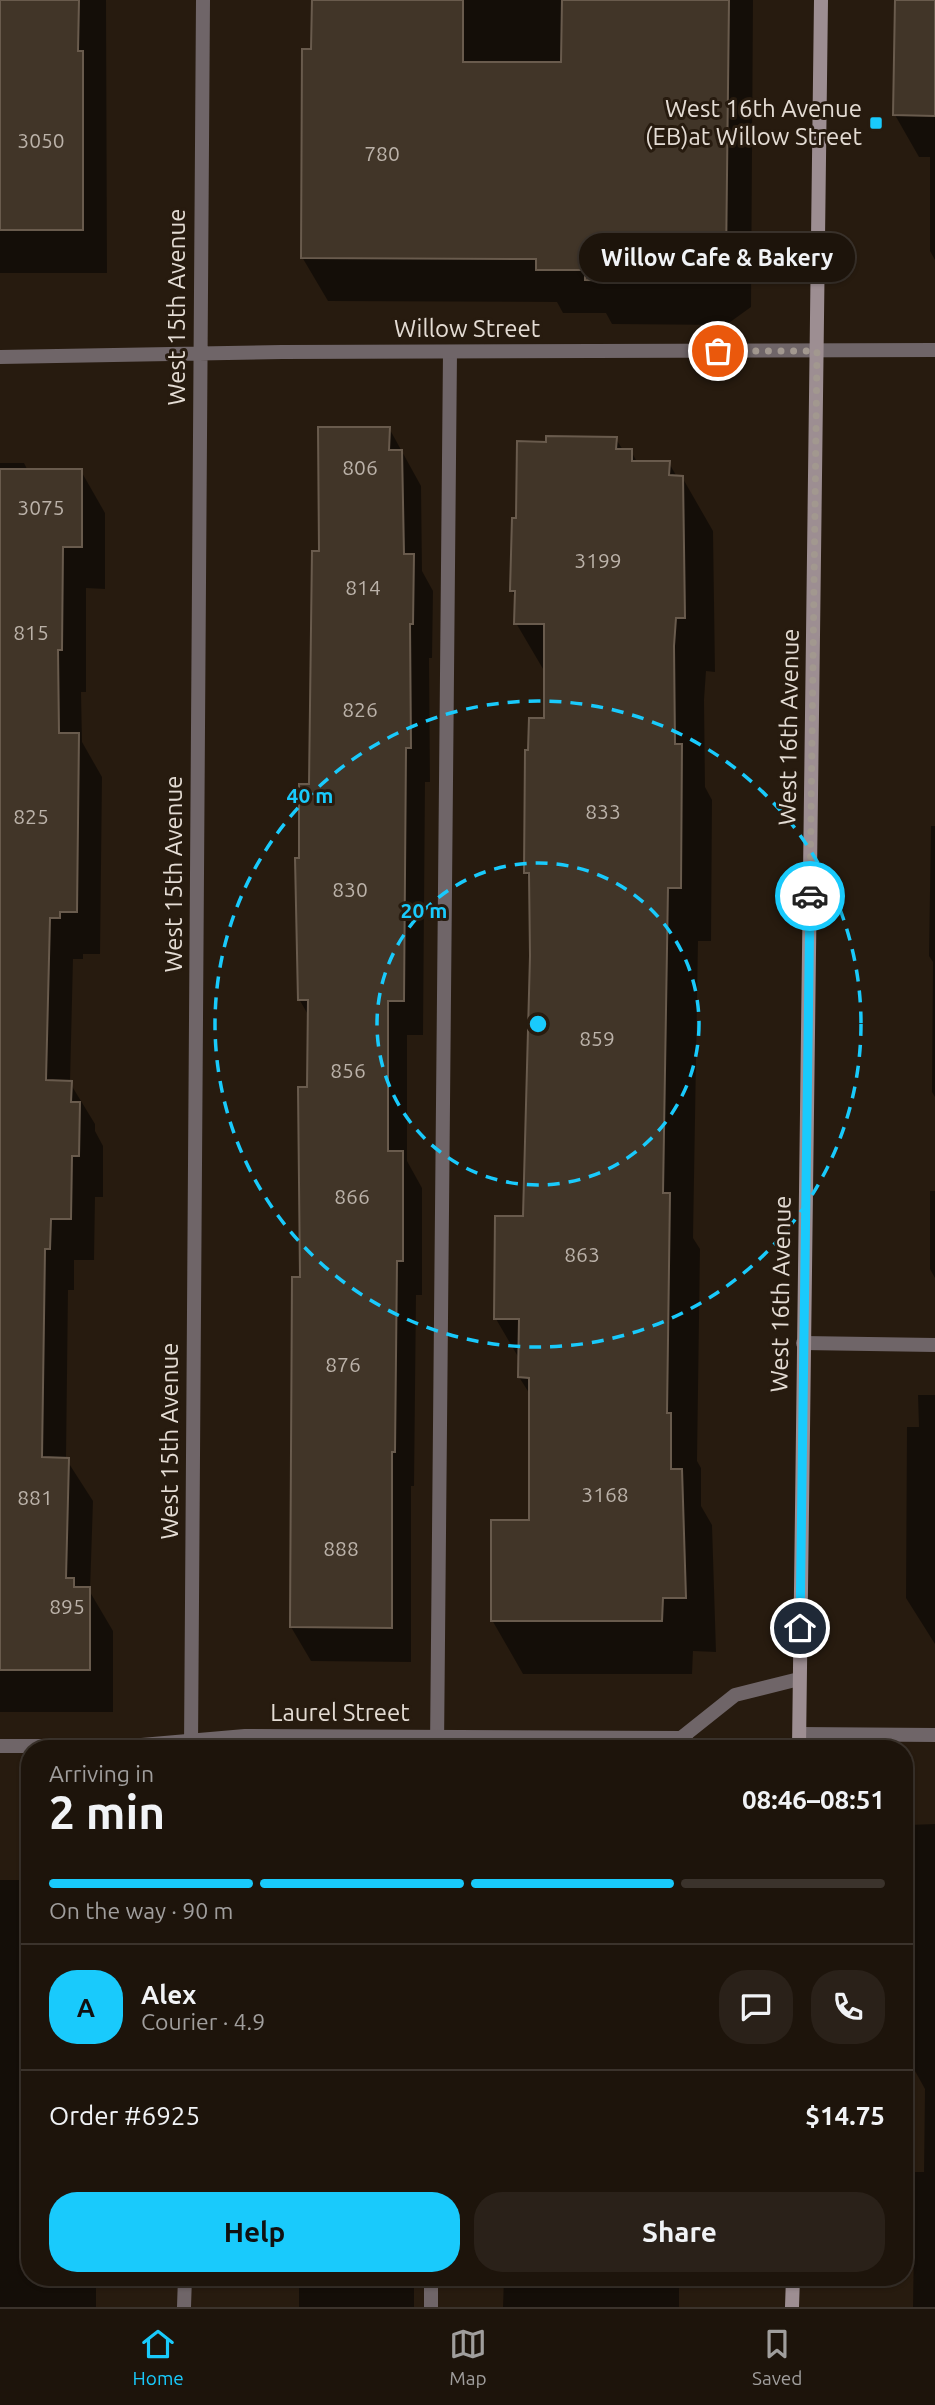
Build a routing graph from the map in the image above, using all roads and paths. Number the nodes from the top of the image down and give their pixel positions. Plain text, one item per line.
1 (203, 0) edge
2 (821, 0) edge
3 (935, 350) edge
4 (817, 351) junction
5 (450, 352) junction
6 (200, 354) junction
7 (0, 357) edge
8 (803, 1343) junction
9 (935, 1345) edge
10 (799, 1679) junction
11 (935, 1735) edge
12 (681, 1738) junction
13 (191, 1740) edge
14 (221, 1740) edge
15 (373, 1740) edge
16 (437, 1740) edge
17 (559, 1740) edge
18 (684, 1740) edge
19 (799, 1740) edge
20 (822, 1740) edge
21 (0, 1746) edge
22 (21, 1746) edge
23 (185, 2286) edge
24 (431, 2286) edge
25 (793, 2286) edge
26 (184, 2307) edge
27 (431, 2307) edge
28 (792, 2307) edge

1 - 6 street, West 15th Avenue
2 - 4 street, West 16th Avenue
3 - 4 street, Willow Street
4 - 5 street, Willow Street
4 - 8 street, West 16th Avenue
5 - 6 street, Willow Street
5 - 16 street
6 - 7 street, Willow Street
6 - 13 street, West 15th Avenue
8 - 9 street
8 - 10 street, West 16th Avenue
10 - 12 street
10 - 19 street, West 16th Avenue
11 - 20 street
12 - 17 street, Laurel Street
12 - 18 street
14 - 15 street, Laurel Street
21 - 22 street, Laurel Street
23 - 26 street
24 - 27 street
25 - 28 street

